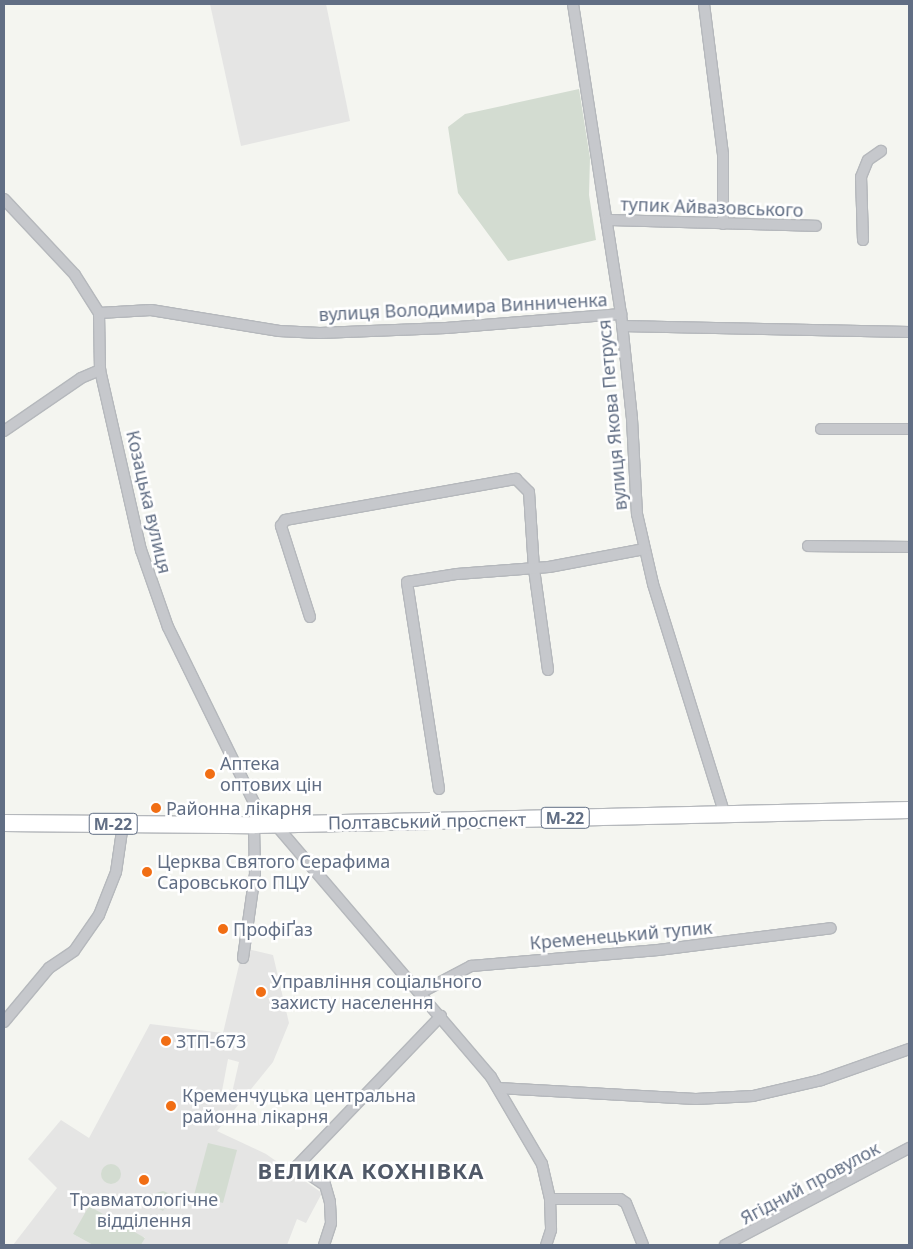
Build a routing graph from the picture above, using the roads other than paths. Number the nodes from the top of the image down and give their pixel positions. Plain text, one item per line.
1 (573, 4) edge
2 (704, 4) edge
3 (881, 151) dead end
4 (4, 199) edge
5 (607, 220) junction
6 (722, 224) junction
7 (816, 226) dead end
8 (862, 240) dead end
9 (98, 313) junction
10 (620, 314) junction
11 (622, 326) junction
12 (909, 332) edge
13 (100, 370) junction
14 (821, 429) dead end
15 (909, 429) edge
16 (4, 431) edge
17 (808, 546) dead end
18 (909, 547) edge
19 (644, 550) junction
20 (534, 569) junction
21 (310, 617) dead end
22 (548, 670) dead end
23 (439, 789) dead end
24 (909, 810) edge
25 (725, 814) junction
26 (4, 823) edge
27 (123, 824) junction
28 (264, 825) junction
29 (831, 928) dead end
30 (244, 958) dead end
31 (420, 993) junction
32 (441, 1016) junction
33 (4, 1022) edge
34 (909, 1049) edge
35 (498, 1088) junction
36 (909, 1148) edge
37 (550, 1199) junction
38 (324, 1245) edge
39 (546, 1245) edge
40 (643, 1245) edge
41 (725, 1245) edge

1 - 5 street, вулиця Якова Петруся
2 - 6 street
3 - 8 street
4 - 9 street, Козацька вулиця
5 - 6 street, тупик Айвазовського
5 - 10 street, вулиця Якова Петруся
6 - 7 street, тупик Айвазовського
9 - 10 street, вулиця Володимира Винниченка
9 - 13 street, Козацька вулиця
10 - 11 street, вулиця Якова Петруся
11 - 12 street, вулиця Володимира Винниченка
11 - 19 street, вулиця Якова Петруся
13 - 16 street
13 - 28 street, Козацька вулиця
14 - 15 street
17 - 18 street
19 - 20 street
19 - 25 street, вулиця Якова Петруся
20 - 21 street
20 - 22 street
20 - 23 street
24 - 25 highway, Полтавський проспект / М-22
25 - 28 highway, Полтавський проспект / М-22
26 - 27 highway, Полтавський проспект / М-22
27 - 28 highway, Полтавський проспект / М-22
27 - 33 street
28 - 30 street
28 - 31 street
29 - 31 street, Кременецький тупик
31 - 32 street
32 - 35 street
32 - 38 street
34 - 35 street
35 - 37 street
36 - 41 street, Ягідний провулок
37 - 39 street
37 - 40 street

